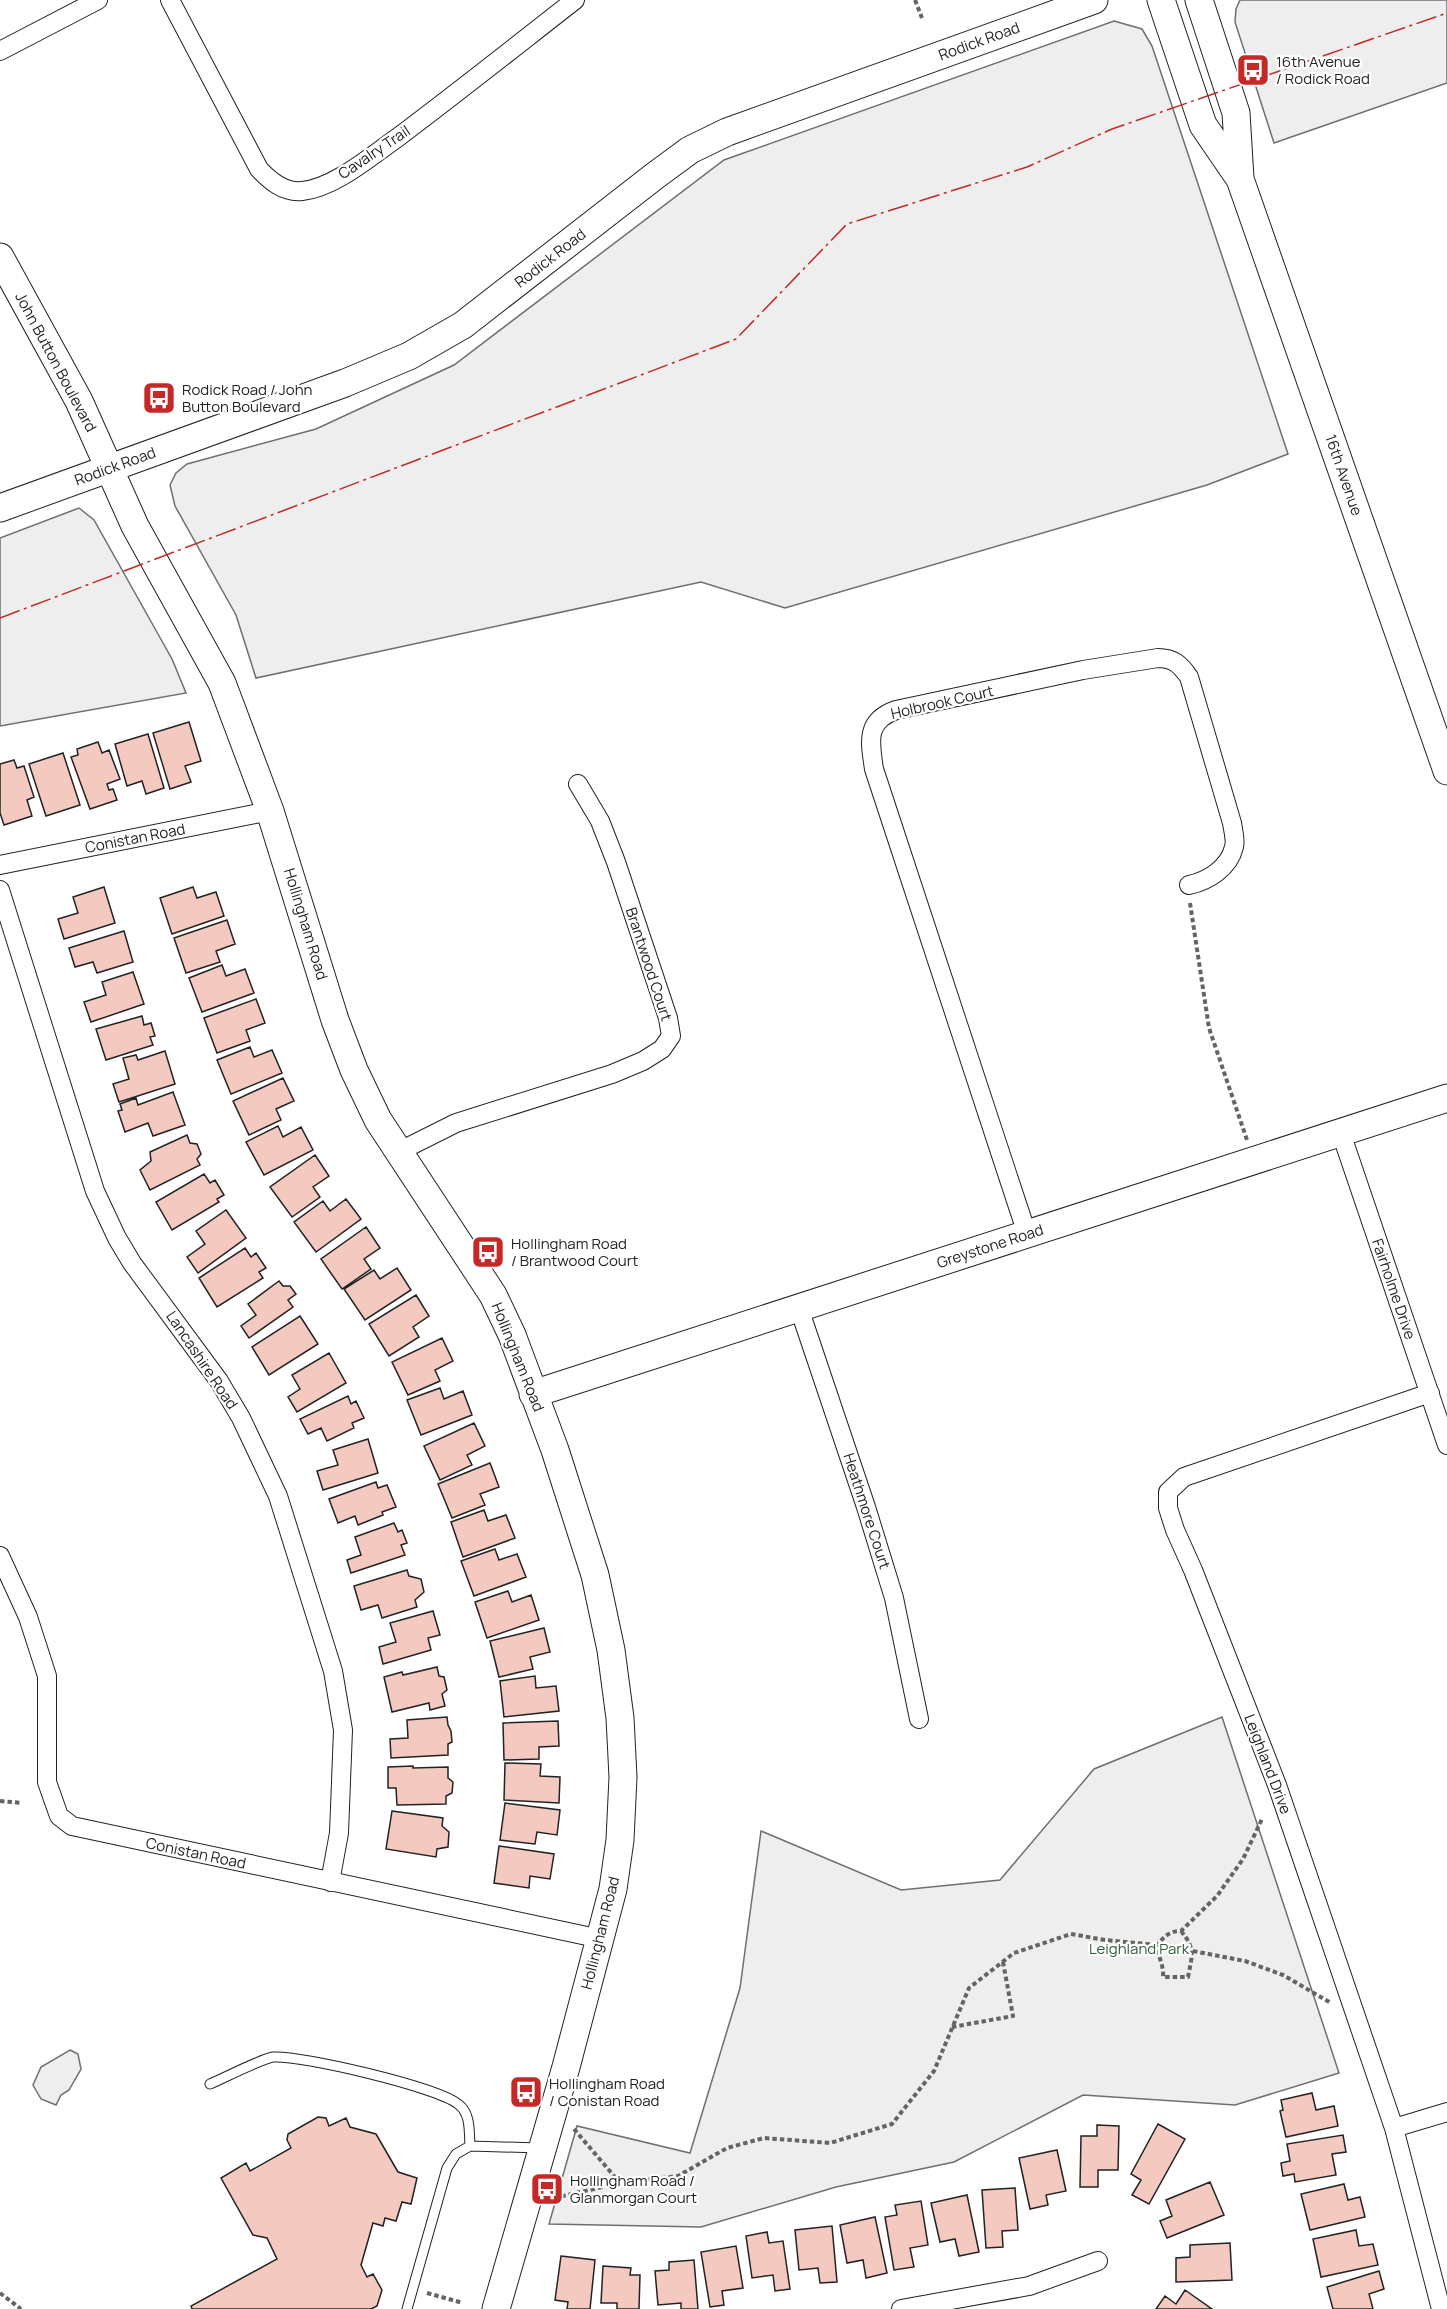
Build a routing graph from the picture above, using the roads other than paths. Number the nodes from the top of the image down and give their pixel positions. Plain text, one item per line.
1 (98, 0) edge
2 (170, 0) edge
3 (575, 0) edge
4 (1094, 0) edge
5 (1161, 0) edge
6 (1199, 0) edge
7 (0, 51) edge
8 (1240, 179) junction
9 (0, 256) edge
10 (109, 468) junction
11 (0, 508) edge
12 (1447, 771) edge
13 (578, 784) dead end
14 (270, 811) junction
15 (0, 865) edge
16 (1189, 885) road end
17 (0, 890) edge
18 (1447, 1098) edge
19 (1341, 1132) junction
20 (400, 1151) junction
21 (1027, 1234) junction
22 (799, 1308) junction
23 (1430, 1393) junction
24 (533, 1394) junction
25 (1447, 1445) edge
26 (0, 1556) edge
27 (918, 1719) dead end
28 (330, 1882) junction
29 (601, 1939) junction
30 (210, 2084) dead end
31 (1447, 2112) edge
32 (1394, 2128) junction
33 (470, 2146) junction
34 (542, 2148) junction
35 (1098, 2261) dead end
36 (406, 2309) edge
37 (496, 2309) edge
38 (901, 2309) edge
39 (1441, 2309) edge

1 - 7 street
2 - 3 street, Cavalry Trail
4 - 10 street, Rodick Road
5 - 8 street, 16th Avenue
6 - 8 street, 16th Avenue
8 - 12 street, 16th Avenue
9 - 10 street, John Button Boulevard
10 - 11 street, Rodick Road
10 - 14 street, Hollingham Road
13 - 20 street, Brantwood Court
14 - 15 street, Conistan Road
14 - 20 street, Hollingham Road
16 - 21 street, Holbrook Court
17 - 28 street, Lancashire Road
18 - 19 street, Greystone Road
19 - 21 street, Greystone Road
19 - 23 street, Fairholme Drive
20 - 24 street, Hollingham Road
21 - 22 street, Greystone Road
22 - 24 street, Greystone Road
22 - 27 street, Heathmore Court
23 - 25 street, Fairholme Drive
23 - 32 street, Leighland Drive
24 - 29 street, Hollingham Road
26 - 28 street, Conistan Road
28 - 29 street, Conistan Road
29 - 34 street, Hollingham Road
30 - 33 lane
31 - 32 street
32 - 39 street, Leighland Drive
33 - 34 lane
33 - 36 lane
34 - 37 street, Hollingham Road
35 - 38 street

